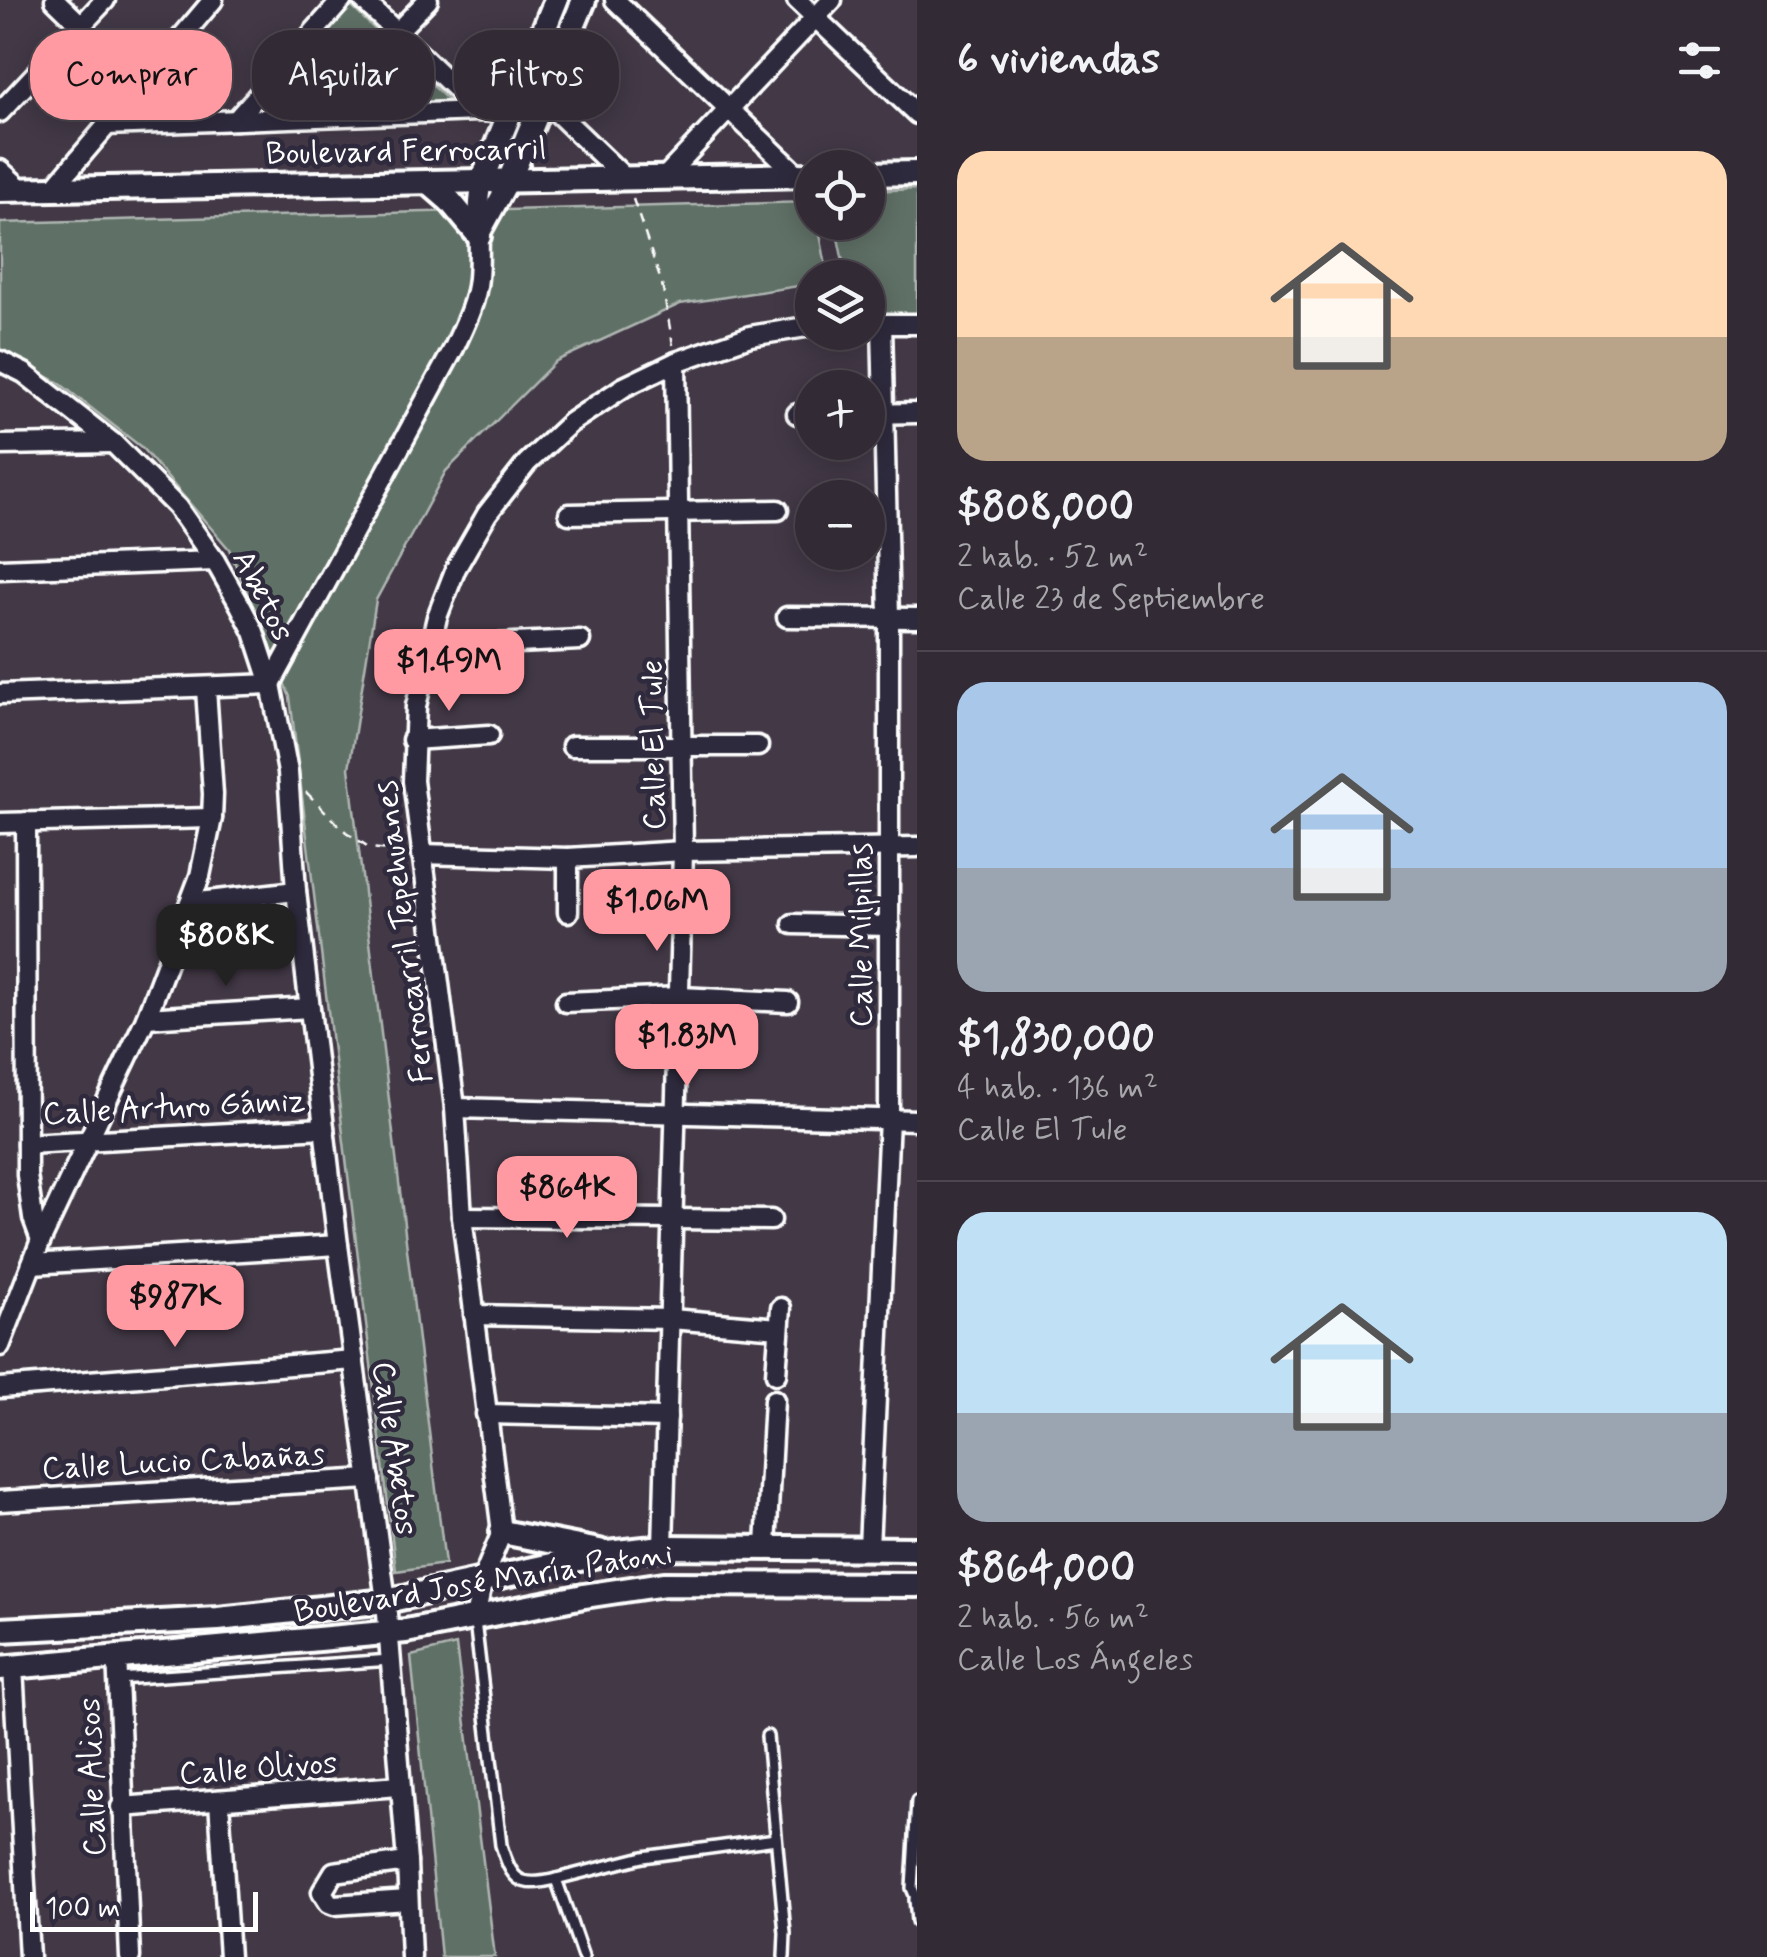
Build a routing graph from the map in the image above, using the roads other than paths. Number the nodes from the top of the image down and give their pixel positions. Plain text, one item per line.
1 (54, 0) edge
2 (104, 0) edge
3 (214, 0) edge
4 (342, 0) edge
5 (364, 0) edge
6 (428, 0) edge
7 (556, 0) edge
8 (584, 0) edge
9 (614, 0) edge
10 (796, 0) edge
11 (832, 0) edge
12 (815, 18) junction
13 (81, 25) junction
14 (395, 30) edge
15 (399, 30) edge
16 (544, 30) edge
17 (572, 30) edge
18 (434, 68) edge
19 (454, 87) edge
20 (729, 110) junction
21 (0, 112) edge
22 (454, 112) edge
23 (917, 114) edge
24 (236, 120) junction
25 (506, 120) edge
26 (534, 120) edge
27 (565, 120) edge
28 (106, 125) junction
29 (795, 166) edge
30 (0, 170) edge
31 (917, 173) edge
32 (885, 174) edge
33 (795, 175) edge
34 (666, 177) junction
35 (625, 178) junction
36 (482, 181) junction
37 (509, 181) junction
38 (428, 182) junction
39 (11, 190) edge
40 (53, 190) junction
41 (479, 236) junction
42 (885, 324) edge
43 (917, 324) edge
44 (795, 329) edge
45 (0, 361) edge
46 (676, 362) junction
47 (917, 413) edge
48 (885, 414) edge
49 (113, 443) junction
50 (0, 445) edge
51 (879, 460) edge
52 (778, 510) dead end
53 (680, 511) junction
54 (569, 514) dead end
55 (214, 561) junction
56 (0, 569) edge
57 (788, 617) dead end
58 (889, 618) junction
59 (917, 618) edge
60 (580, 640) dead end
61 (430, 647) junction
62 (271, 684) junction
63 (206, 688) junction
64 (0, 694) edge
65 (490, 735) dead end
66 (412, 740) junction
67 (572, 746) dead end
68 (682, 746) junction
69 (758, 746) dead end
70 (212, 818) junction
71 (0, 822) edge
72 (26, 822) junction
73 (917, 847) edge
74 (890, 848) junction
75 (684, 851) junction
76 (421, 854) junction
77 (568, 858) junction
78 (296, 890) junction
79 (190, 904) junction
80 (568, 912) dead end
81 (793, 924) dead end
82 (890, 926) junction
83 (680, 998) junction
84 (566, 1002) dead end
85 (788, 1002) dead end
86 (310, 1008) junction
87 (146, 1018) junction
88 (455, 1108) junction
89 (674, 1112) junction
90 (889, 1119) junction
91 (917, 1120) edge
92 (324, 1128) junction
93 (90, 1141) junction
94 (27, 1144) junction
95 (462, 1217) junction
96 (672, 1218) junction
97 (771, 1220) dead end
98 (41, 1240) junction
99 (338, 1245) junction
100 (32, 1264) junction
101 (781, 1308) dead end
102 (474, 1315) junction
103 (671, 1319) junction
104 (779, 1328) junction
105 (0, 1346) edge
106 (354, 1360) junction
107 (776, 1374) dead end
108 (0, 1388) edge
109 (774, 1400) dead end
110 (486, 1414) junction
111 (667, 1418) junction
112 (370, 1479) junction
113 (0, 1501) edge
114 (502, 1532) junction
115 (766, 1546) junction
116 (868, 1546) junction
117 (664, 1547) junction
118 (917, 1549) edge
119 (607, 1553) junction
120 (483, 1578) junction
121 (790, 1583) junction
122 (917, 1585) edge
123 (386, 1600) junction
124 (475, 1618) junction
125 (0, 1630) edge
126 (389, 1633) junction
127 (117, 1655) junction
128 (391, 1660) junction
129 (6, 1668) edge
130 (118, 1680) junction
131 (767, 1736) dead end
132 (399, 1786) junction
133 (218, 1800) junction
134 (917, 1801) edge
135 (122, 1807) junction
136 (776, 1838) junction
137 (407, 1862) junction
138 (915, 1862) edge
139 (556, 1878) junction
140 (408, 1900) junction
141 (916, 1900) edge
142 (917, 1921) edge
143 (29, 1957) edge
144 (130, 1957) edge
145 (228, 1957) edge
146 (411, 1957) edge
147 (583, 1957) edge
148 (784, 1957) edge

1 - 13 street
2 - 13 street
3 - 28 street
4 - 24 street
5 - 14 street
6 - 15 street
7 - 16 main road
8 - 17 main road
9 - 20 street
10 - 12 street
11 - 12 street
12 - 20 street
12 - 23 street
13 - 21 street
18 - 19 street
20 - 29 street
20 - 34 street
22 - 24 street
24 - 28 street
25 - 36 main road
26 - 37 main road
27 - 35 street
28 - 40 street
30 - 39 street
31 - 32 main road
33 - 34 main road, Boulevard Ferrocarril
34 - 35 main road, Boulevard Ferrocarril
35 - 37 main road, Boulevard Ferrocarril
36 - 37 main road, Boulevard Ferrocarril
36 - 38 main road, Boulevard Ferrocarril
36 - 41 street
37 - 41 street
38 - 40 main road, Boulevard Ferrocarril
38 - 41 main road
39 - 40 main road, Boulevard Ferrocarril
41 - 62 street
42 - 43 street
44 - 46 street, Ferrocarril Tepehuanes
45 - 49 street, Abetos
46 - 53 street, Calle El Tule
46 - 61 street, Ferrocarril Tepehuanes
47 - 48 street
49 - 50 street
49 - 55 street, Abetos
51 - 58 street, Calle Milpillas
52 - 53 street
53 - 54 street
53 - 68 street, Calle El Tule
55 - 56 street
55 - 62 street, Abetos
57 - 58 street
58 - 59 street
58 - 74 street, Calle Milpillas
60 - 61 street
61 - 66 street, Ferrocarril Tepehuanes
62 - 63 street
62 - 78 street, Abetos
63 - 64 street
63 - 70 street
65 - 66 street
66 - 76 street, Ferrocarril Tepehuanes
67 - 68 street
68 - 69 street
68 - 75 street, Calle El Tule
70 - 72 street
70 - 79 street
71 - 72 street
72 - 94 street
73 - 74 street
74 - 75 street
74 - 82 street, Calle Milpillas
75 - 77 street
75 - 83 street, Calle El Tule
76 - 77 street
76 - 88 street, Ferrocarril Tepehuanes
77 - 80 street
78 - 79 street
78 - 86 street, Abetos
79 - 87 street
81 - 82 street
82 - 90 street, Calle Milpillas
83 - 84 street
83 - 85 street
83 - 89 street, Calle El Tule
86 - 87 street
86 - 92 street, Calle Abetos
87 - 93 street
88 - 89 street
88 - 95 street, Ferrocarril Tepehuanes
89 - 90 street
89 - 96 street, Calle El Tule
90 - 91 street
90 - 116 street, Calle Milpillas
92 - 93 street, Calle Arturo Gámiz
92 - 99 street, Calle Abetos
93 - 94 street, Calle Arturo Gámiz
93 - 98 street
94 - 98 street
95 - 96 street
95 - 102 street, Ferrocarril Tepehuanes
96 - 97 street
96 - 103 street, Calle El Tule
98 - 100 street
99 - 100 street
99 - 106 street, Calle Abetos
100 - 105 street
101 - 104 street
102 - 103 street
102 - 110 street, Ferrocarril Tepehuanes
103 - 104 street
103 - 111 street, Calle El Tule
104 - 107 street
106 - 108 street
106 - 112 street, Calle Abetos
109 - 115 street
110 - 111 street
110 - 114 street, Ferrocarril Tepehuanes
111 - 117 street, Calle El Tule
112 - 113 street, Calle Lucio Cabañas
112 - 123 street, Calle Abetos
114 - 119 main road
114 - 120 street
115 - 116 main road, Boulevard José María Patoni
115 - 117 main road, Boulevard José María Patoni
116 - 118 main road, Boulevard José María Patoni
116 - 121 main road
117 - 119 main road, Boulevard José María Patoni
119 - 120 main road, Boulevard José María Patoni
120 - 123 main road, Boulevard José María Patoni
120 - 124 street
121 - 122 main road, Boulevard José María Patoni
121 - 124 main road, Boulevard José María Patoni
123 - 125 main road, Boulevard José María Patoni
123 - 126 street, Calle Abetos
124 - 126 main road, Boulevard José María Patoni
124 - 139 lane
126 - 127 main road, Boulevard José María Patoni
126 - 128 street, Calle Abetos
127 - 129 main road, Boulevard José María Patoni
127 - 130 street, Calle Alisos
128 - 130 lane
128 - 132 street, Calle Abetos
129 - 143 street
130 - 135 street, Calle Alisos
131 - 136 lane
132 - 133 street, Calle Olivos
132 - 137 street, Calle Abetos
133 - 135 street, Calle Olivos
133 - 145 street
134 - 138 lane
135 - 144 street, Calle Alisos
136 - 139 lane
136 - 148 lane
137 - 140 street, Calle Abetos
137 - 140 street
138 - 141 lane
139 - 147 lane
140 - 146 street, Calle Abetos
141 - 142 lane

